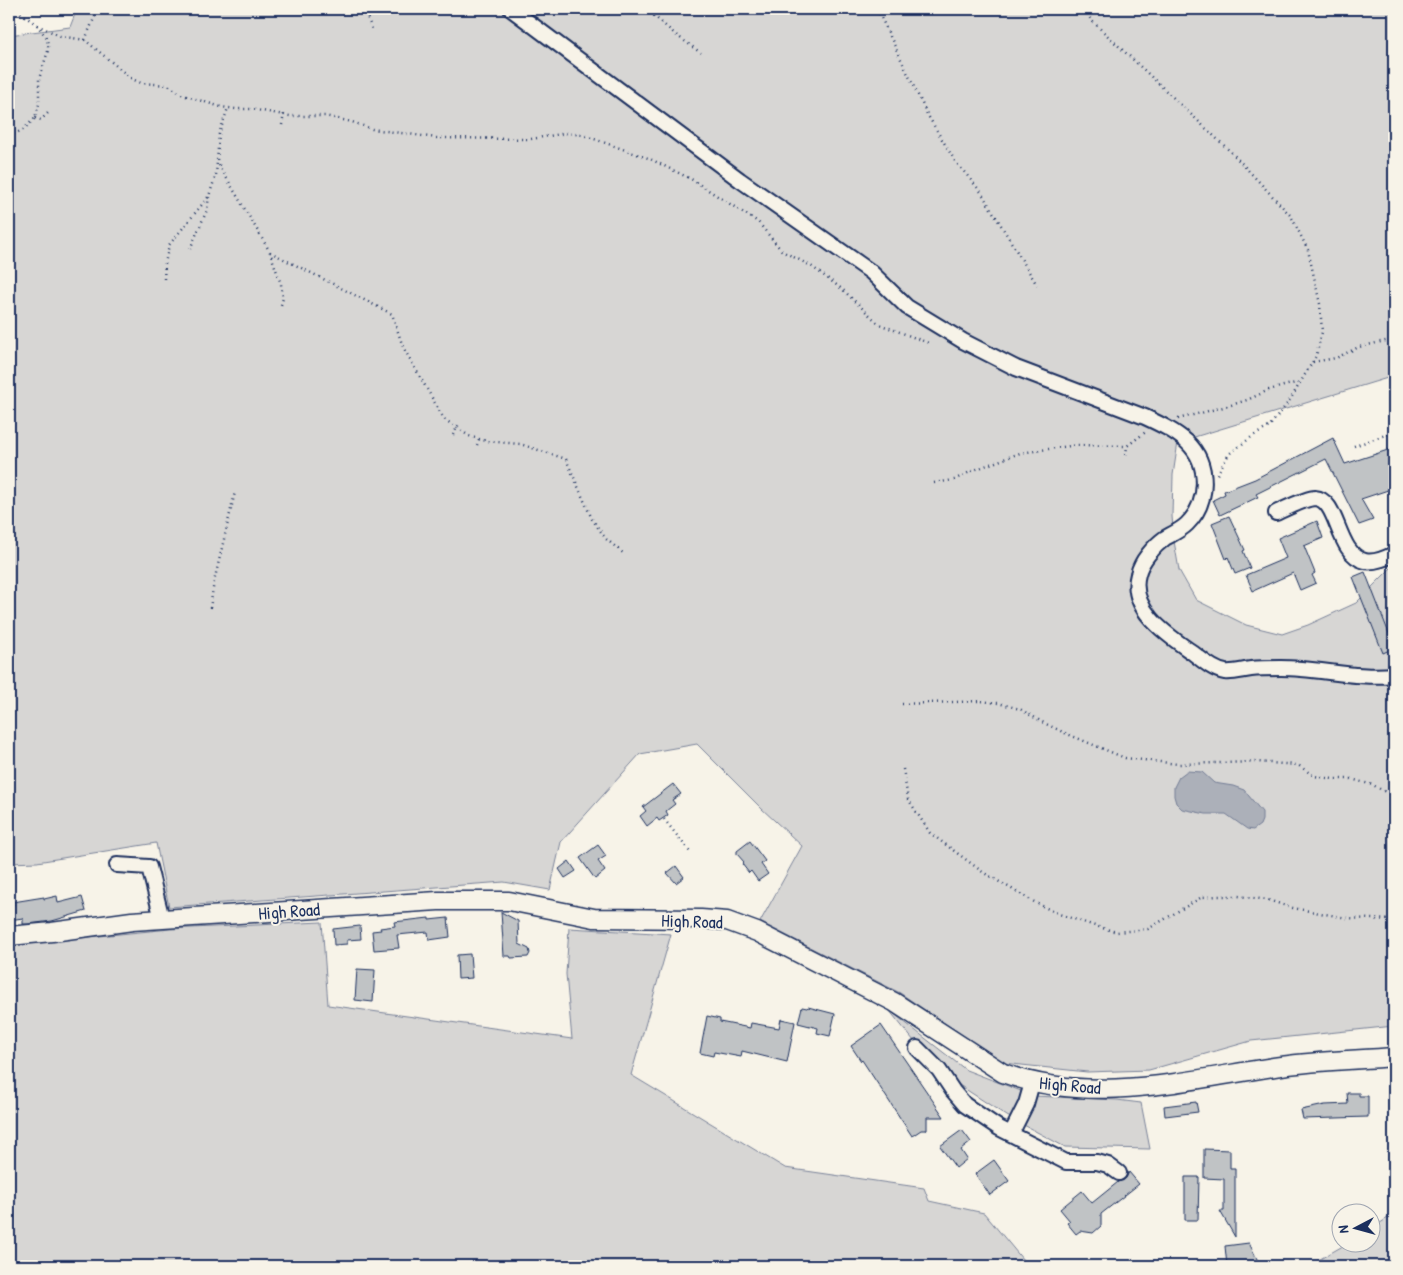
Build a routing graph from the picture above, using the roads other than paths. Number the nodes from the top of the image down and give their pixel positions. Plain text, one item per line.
1 (511, 9) edge
2 (1276, 513) dead end
3 (1394, 554) edge
4 (1394, 675) edge
5 (117, 865) dead end
6 (162, 920) junction
7 (9, 936) edge
8 (916, 1048) dead end
9 (1394, 1057) edge
10 (1032, 1082) junction
11 (1011, 1134) junction
12 (1119, 1174) dead end

1 - 4 lane
2 - 3 lane
5 - 6 lane
6 - 7 main road, High Road
6 - 10 main road, High Road
8 - 11 lane
9 - 10 main road, High Road
10 - 11 lane
11 - 12 lane

